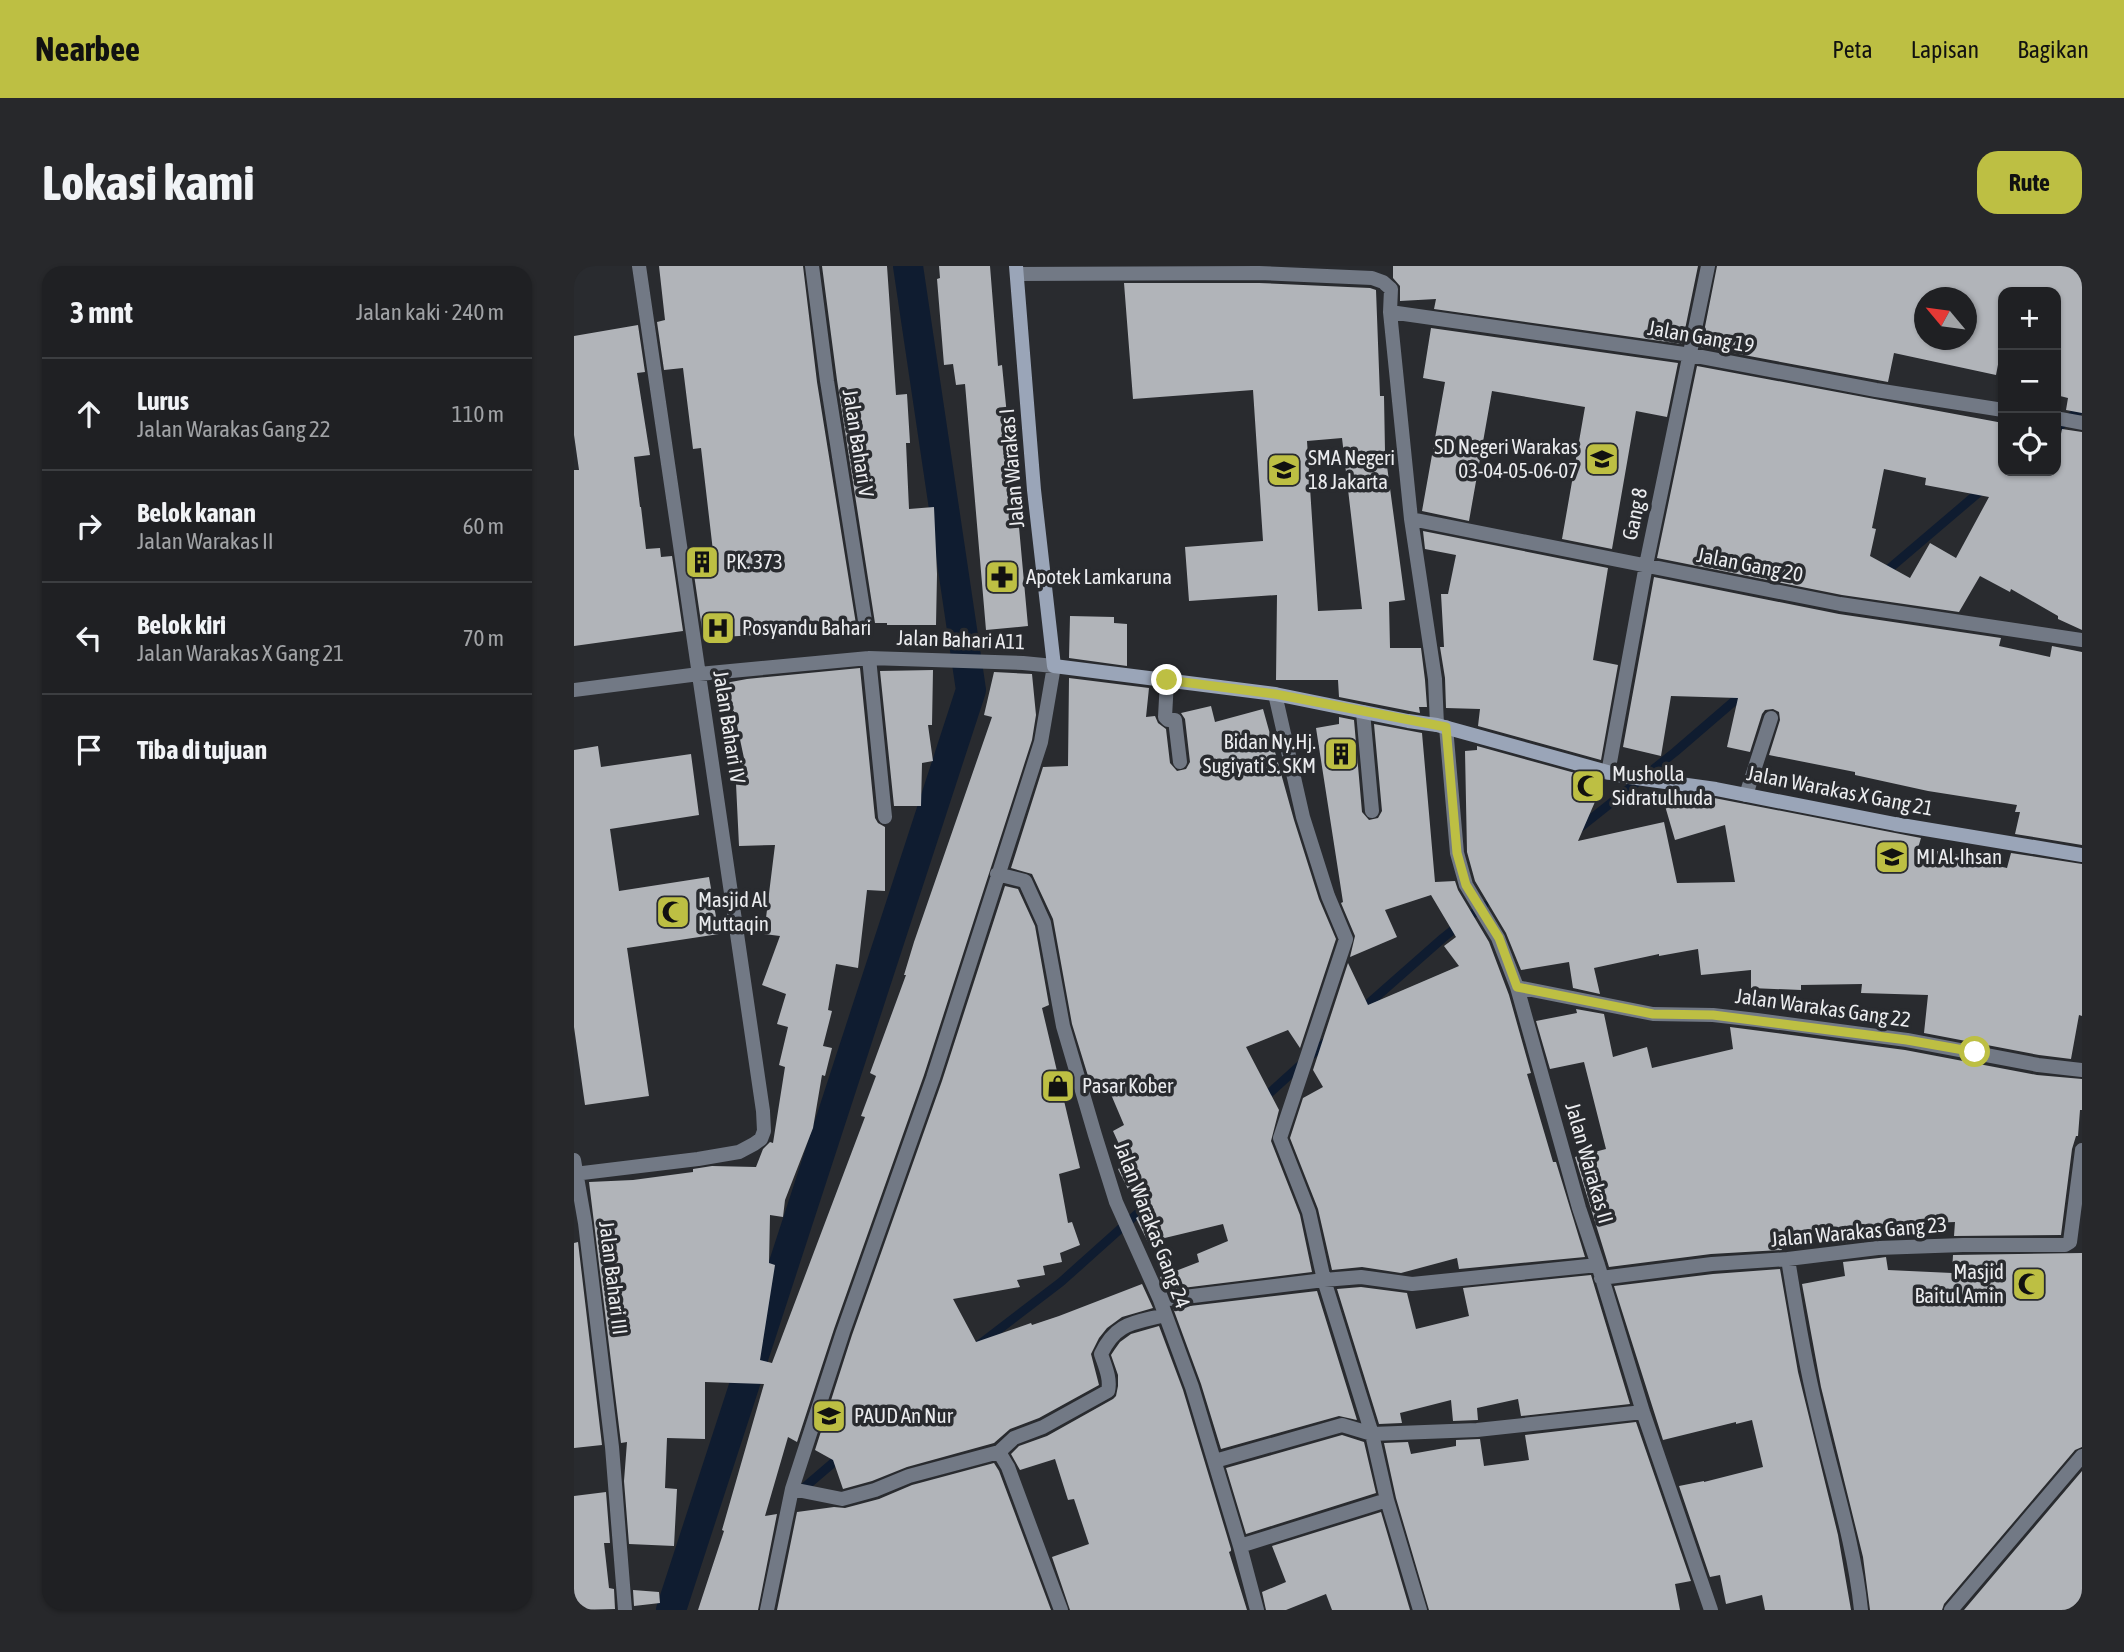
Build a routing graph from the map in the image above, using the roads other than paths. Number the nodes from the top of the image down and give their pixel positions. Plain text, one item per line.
1 (639, 266) edge
2 (812, 266) edge
3 (1708, 266) edge
4 (1258, 269) edge
5 (1016, 270) edge
6 (1390, 312) junction
7 (1691, 355) junction
8 (1998, 409) edge
9 (2061, 419) edge
10 (2081, 423) edge
11 (1411, 519) junction
12 (1646, 565) junction
13 (866, 627) dead end
14 (2082, 640) edge
15 (869, 658) junction
16 (1054, 666) junction
17 (699, 674) junction
18 (1167, 680) junction
19 (574, 690) edge
20 (1275, 694) junction
21 (1363, 712) junction
22 (1771, 718) dead end
23 (1442, 726) junction
24 (1180, 762) dead end
25 (1608, 772) junction
26 (1745, 795) junction
27 (1372, 811) dead end
28 (885, 817) dead end
29 (2082, 855) edge
30 (997, 874) junction
31 (1517, 987) junction
32 (2082, 1070) edge
33 (2082, 1150) edge
34 (575, 1169) edge
35 (1788, 1259) junction
36 (1599, 1271) junction
37 (1324, 1280) junction
38 (1160, 1300) junction
39 (1165, 1314) junction
40 (1643, 1412) junction
41 (1372, 1434) junction
42 (999, 1452) junction
43 (2082, 1456) edge
44 (1215, 1461) junction
45 (794, 1490) junction
46 (1387, 1500) junction
47 (1240, 1546) junction
48 (625, 1610) edge
49 (767, 1610) edge
50 (1061, 1610) edge
51 (1257, 1610) edge
52 (1420, 1610) edge
53 (1710, 1610) edge
54 (1861, 1610) edge
55 (1951, 1610) edge

1 - 17 street, Jalan Bahari IV
2 - 13 street, Jalan Bahari V
3 - 7 street, Gang 8
4 - 5 street
4 - 6 street, Jalan Warakas II
5 - 16 street, Jalan Warakas I
6 - 7 street, Jalan Gang 19
6 - 11 street, Jalan Warakas II
7 - 8 street, Jalan Gang 19
7 - 12 street, Gang 8
9 - 10 street
11 - 12 street, Jalan Gang 20
11 - 23 street, Jalan Warakas II
12 - 14 street, Jalan Gang 20
12 - 25 street, Gang 8
15 - 16 street, Jalan Bahari A11
15 - 17 street, Jalan Bahari A11
15 - 28 street
16 - 18 street, Jalan Warakas X Gang 21
16 - 30 street
17 - 19 street, Jalan Bahari A11
17 - 34 street, Jalan Bahari IV
18 - 20 street, Jalan Warakas X Gang 21
18 - 24 street
20 - 21 street, Jalan Warakas X Gang 21
20 - 37 street
21 - 23 street, Jalan Warakas X Gang 21
21 - 27 street
22 - 26 street
23 - 25 street, Jalan Warakas X Gang 21
23 - 31 street, Jalan Warakas II
25 - 26 street, Jalan Warakas X Gang 21
26 - 29 street, Jalan Warakas X Gang 21
30 - 38 street, Jalan Warakas Gang 24
30 - 45 street
31 - 32 street, Jalan Warakas Gang 22
31 - 36 street, Jalan Warakas II
33 - 35 street, Jalan Warakas Gang 23
34 - 48 street, Jalan Bahari III
35 - 36 street, Jalan Warakas Gang 23
35 - 54 street
36 - 37 street, Jalan Warakas Gang 23
36 - 40 street, Jalan Warakas II
37 - 38 street, Jalan Warakas Gang 23
37 - 41 street
38 - 39 street, Jalan Warakas Gang 24
39 - 42 street
39 - 44 street, Jalan Warakas Gang 24
40 - 41 street
40 - 53 street, Jalan Warakas II
41 - 44 street
41 - 46 street
42 - 45 street
42 - 50 street
43 - 55 street
44 - 47 street, Jalan Warakas Gang 24
45 - 49 street
46 - 47 street
46 - 52 street
47 - 51 street, Jalan Warakas Gang 24

